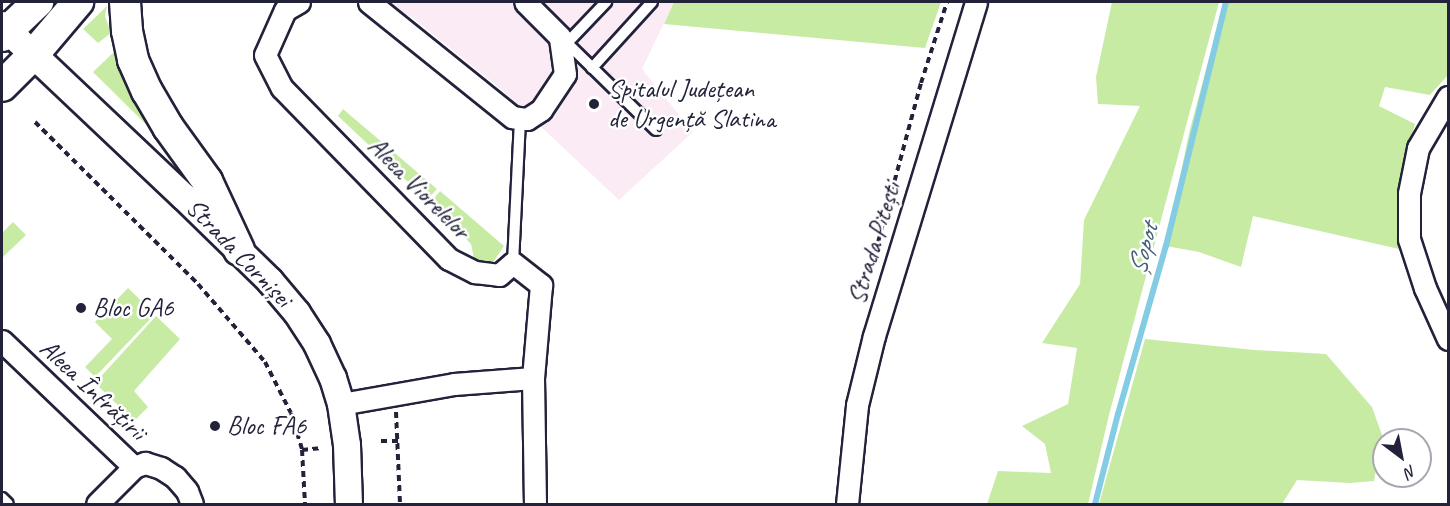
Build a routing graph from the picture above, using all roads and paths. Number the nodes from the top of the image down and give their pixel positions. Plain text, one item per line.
1 (38, 2) edge
2 (78, 2) edge
3 (124, 2) edge
4 (300, 2) edge
5 (369, 2) edge
6 (525, 2) edge
7 (606, 2) edge
8 (652, 2) edge
9 (976, 2) edge
10 (3, 30) edge
11 (564, 40) junction
12 (33, 55) junction
13 (592, 68) junction
14 (2, 86) edge
15 (1449, 97) edge
16 (520, 118) junction
17 (35, 122) dead end
18 (656, 130) dead end
19 (239, 250) junction
20 (513, 263) junction
21 (1449, 339) edge
22 (2, 341) edge
23 (532, 378) junction
24 (393, 394) junction
25 (341, 404) junction
26 (381, 441) dead end
27 (399, 441) junction
28 (322, 448) dead end
29 (302, 450) junction
30 (134, 467) junction
31 (2, 498) edge
32 (8, 504) edge
33 (97, 504) edge
34 (192, 504) edge
35 (305, 504) edge
36 (349, 504) edge
37 (400, 504) edge
38 (535, 504) edge
39 (847, 504) edge

1 - 10 main road
2 - 12 main road
3 - 19 main road
4 - 20 street, Aleea Viorelelor
5 - 16 street
6 - 11 street
7 - 11 lane
8 - 13 lane
9 - 39 street, Strada Pitești
10 - 12 street, Strada Cornișei
11 - 13 lane
11 - 16 street
12 - 14 main road
12 - 19 street, Strada Cornișei
13 - 18 lane
15 - 21 street
16 - 20 lane
17 - 29 path
19 - 25 street, Strada Cornișei
20 - 23 street
22 - 30 street, Aleea Înfrățirii
23 - 24 street
23 - 38 street
24 - 25 street
24 - 27 path
25 - 36 street, Strada Cornișei
26 - 27 path
27 - 37 path
28 - 29 path
29 - 35 path
30 - 33 street, Aleea Înfrățirii
30 - 34 street
31 - 32 lane

